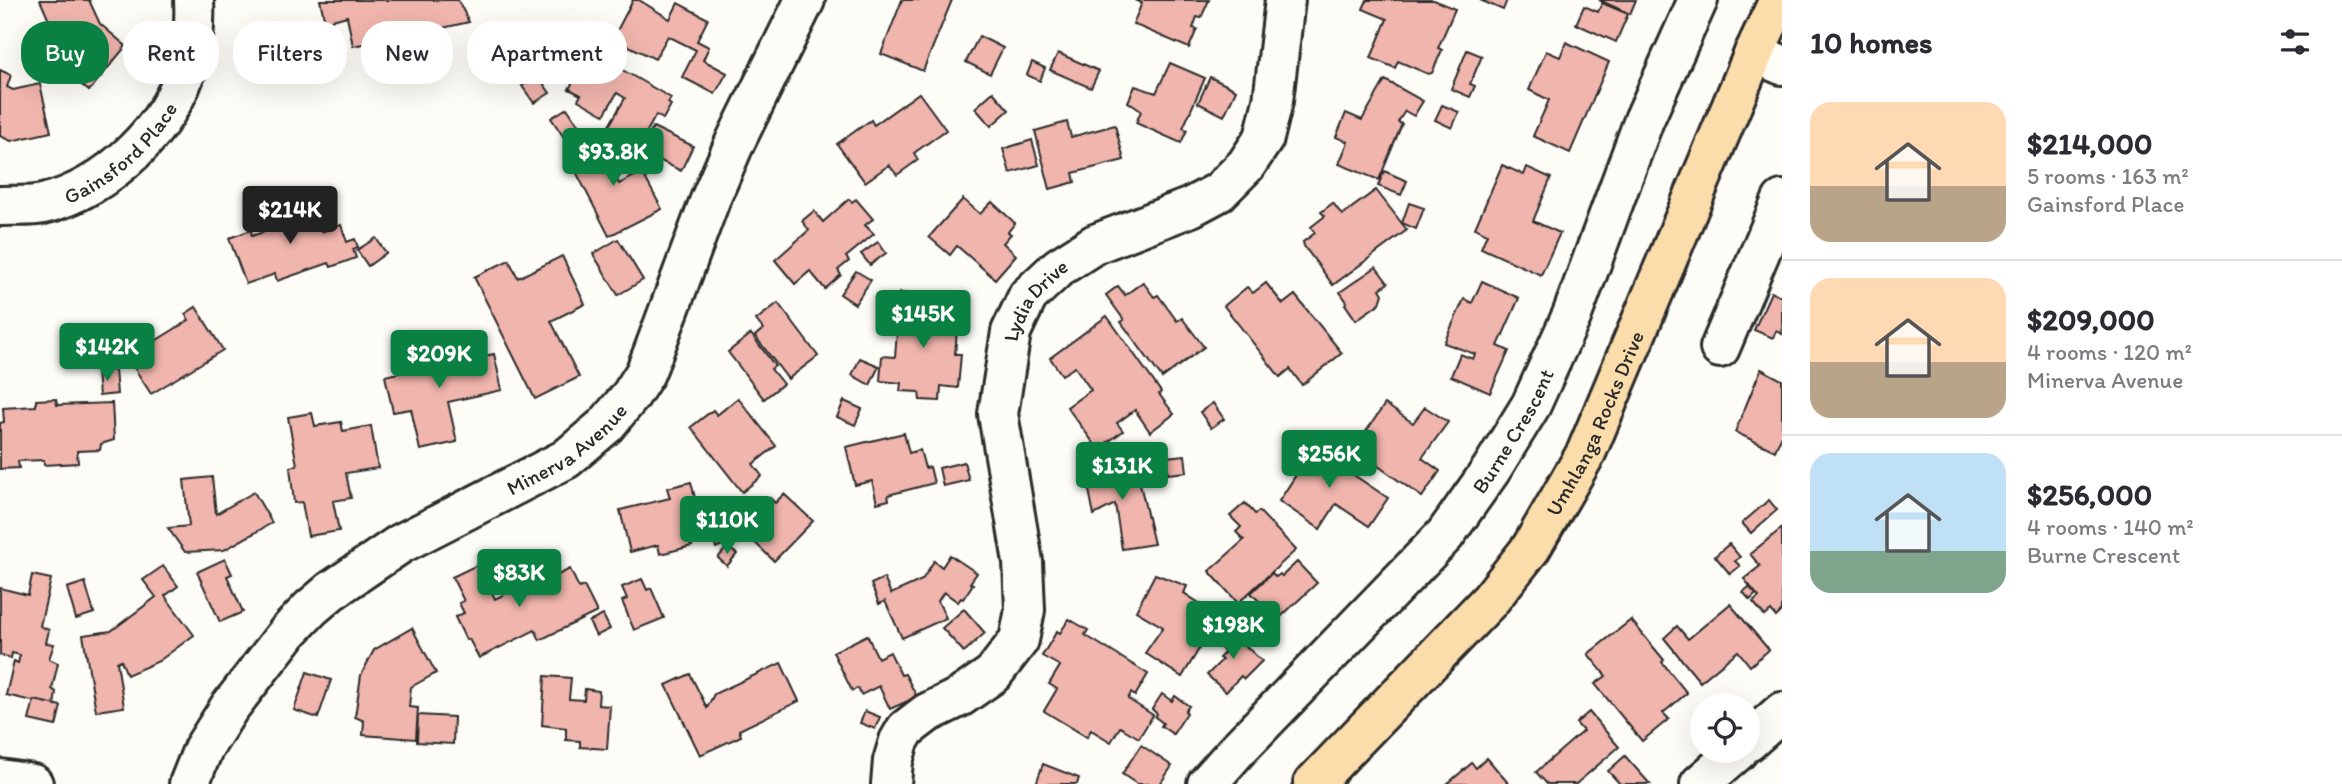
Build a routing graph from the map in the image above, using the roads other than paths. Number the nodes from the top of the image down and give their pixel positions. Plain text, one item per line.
1 (194, 0) edge
2 (805, 0) edge
3 (1285, 0) edge
4 (1698, 0) edge
5 (1779, 0) edge
6 (1768, 59) edge
7 (1782, 200) edge
8 (0, 206) edge
9 (1720, 348) dead end
10 (1782, 712) edge
11 (1760, 731) edge
12 (1724, 763) edge
13 (0, 779) edge
14 (33, 784) edge
15 (189, 784) edge
16 (891, 784) edge
17 (1208, 784) edge
18 (1312, 784) edge
19 (1700, 784) edge

1 - 8 street, Gainsford Place
2 - 15 street, Minerva Avenue
3 - 16 street, Lydia Drive
4 - 17 street, Burne Crescent
5 - 6 main road, Umhlanga Rocks Drive
6 - 18 main road, Umhlanga Rocks Drive
7 - 9 street
10 - 11 street
12 - 19 street
13 - 14 street

